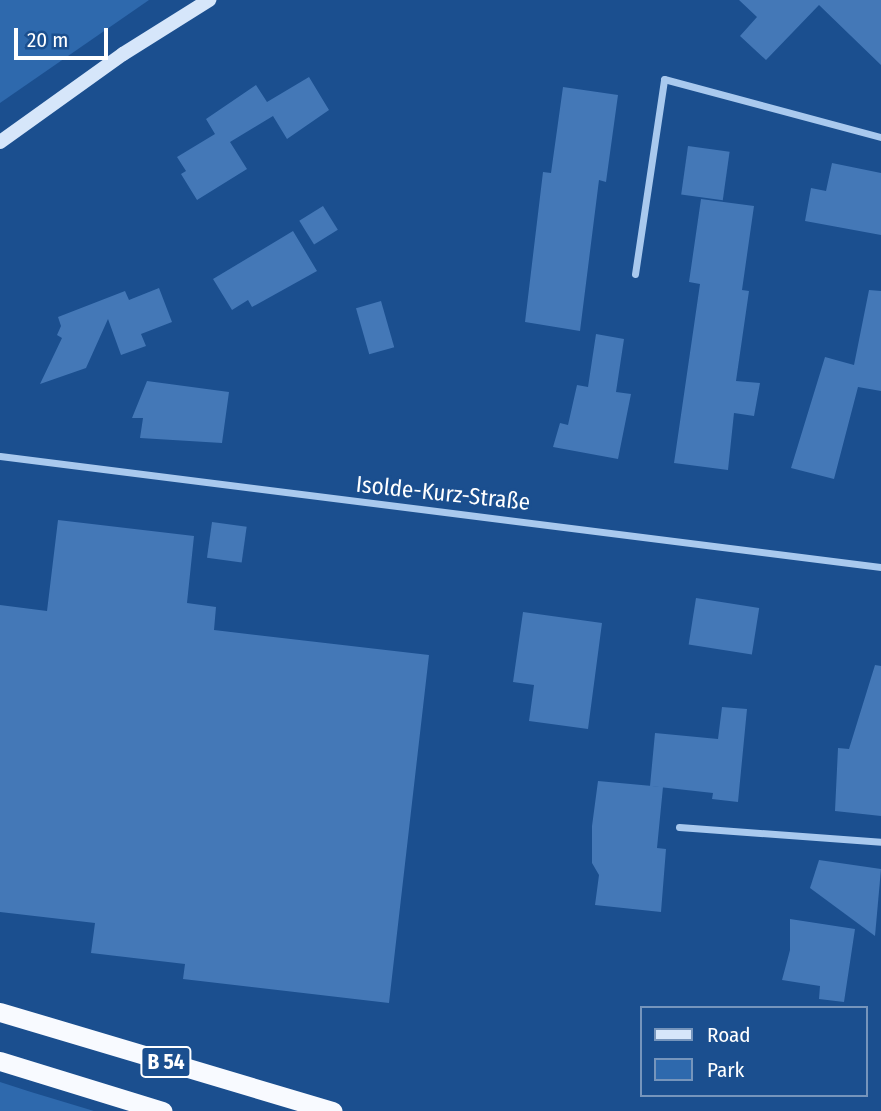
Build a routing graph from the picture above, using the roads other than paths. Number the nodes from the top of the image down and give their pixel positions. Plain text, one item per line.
1 (209, 0) edge
2 (881, 137) edge
3 (0, 142) edge
4 (635, 274) dead end
5 (0, 456) edge
6 (881, 567) edge
7 (679, 827) dead end
8 (881, 842) edge
9 (0, 1012) edge
10 (0, 1061) edge
11 (163, 1111) edge
12 (333, 1111) edge

1 - 3 main road
2 - 4 street
5 - 6 street, Isolde-Kurz-Straße
7 - 8 street
9 - 12 highway, B 54
10 - 11 highway, B 54

